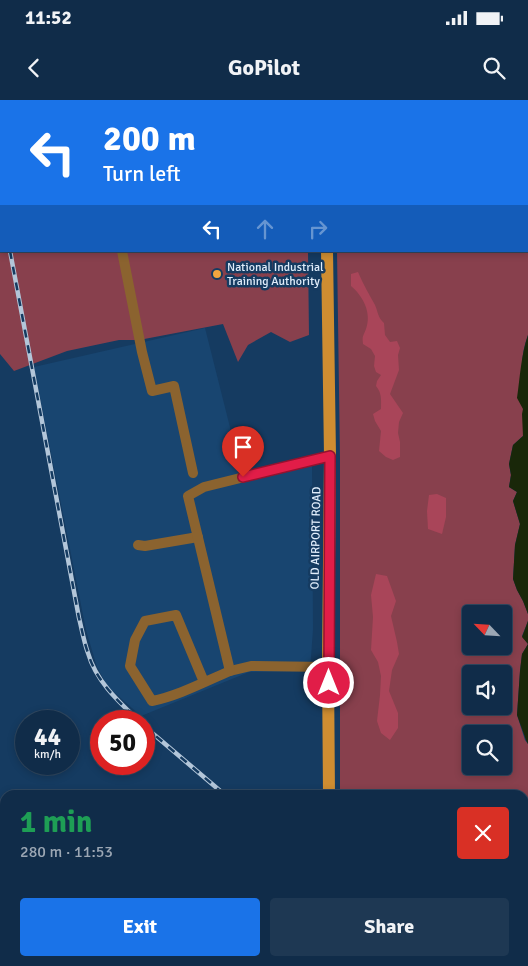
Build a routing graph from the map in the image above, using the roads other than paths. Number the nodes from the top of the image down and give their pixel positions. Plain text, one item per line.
1 (122, 252) edge
2 (327, 252) edge
3 (330, 456) junction
4 (192, 473) dead end
5 (198, 537) junction
6 (138, 545) dead end
7 (328, 667) junction
8 (230, 671) junction
9 (204, 682) junction
10 (329, 790) edge

1 - 4 street
2 - 3 main road, OLD AIRPORT ROAD
3 - 5 street
3 - 7 main road, OLD AIRPORT ROAD
5 - 6 street
5 - 8 street
7 - 8 street
7 - 10 main road, OLD AIRPORT ROAD
8 - 9 street
9 - 9 street

